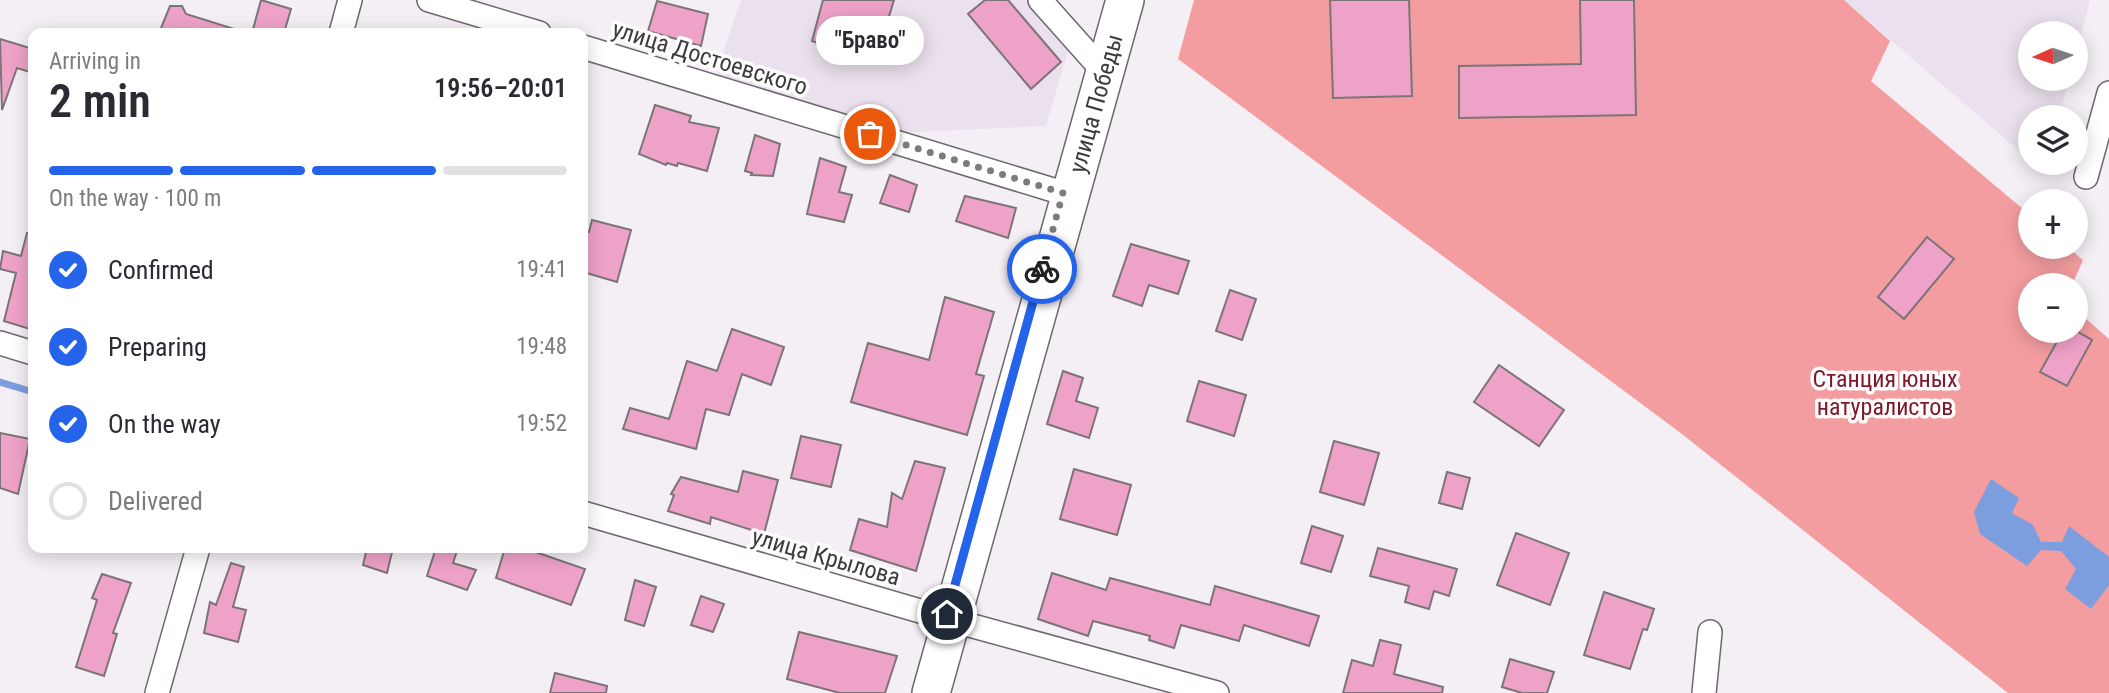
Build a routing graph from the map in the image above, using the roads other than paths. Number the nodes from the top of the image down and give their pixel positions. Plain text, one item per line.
1 (350, 0) edge
2 (429, 0) edge
3 (1040, 0) edge
4 (1120, 0) edge
5 (1125, 0) edge
6 (342, 28) edge
7 (522, 28) edge
8 (588, 49) edge
9 (1103, 71) junction
10 (2109, 93) edge
11 (2086, 177) dead end
12 (1063, 193) junction
13 (0, 343) edge
14 (28, 351) edge
15 (588, 514) edge
16 (197, 553) edge
17 (948, 619) junction
18 (1710, 632) dead end
19 (157, 693) edge
20 (928, 693) edge
21 (1217, 693) edge
22 (1704, 693) edge

1 - 6 street
2 - 7 street
3 - 9 street
4 - 9 main road, улица Победы
5 - 9 main road, улица Победы
8 - 12 street, улица Достоевского
9 - 12 main road, улица Победы
9 - 17 main road, улица Победы
10 - 11 street
12 - 17 main road, улица Победы
13 - 14 street
15 - 17 street, улица Крылова
16 - 19 street
17 - 20 main road, улица Победы
17 - 21 street, улица Крылова
18 - 22 street

